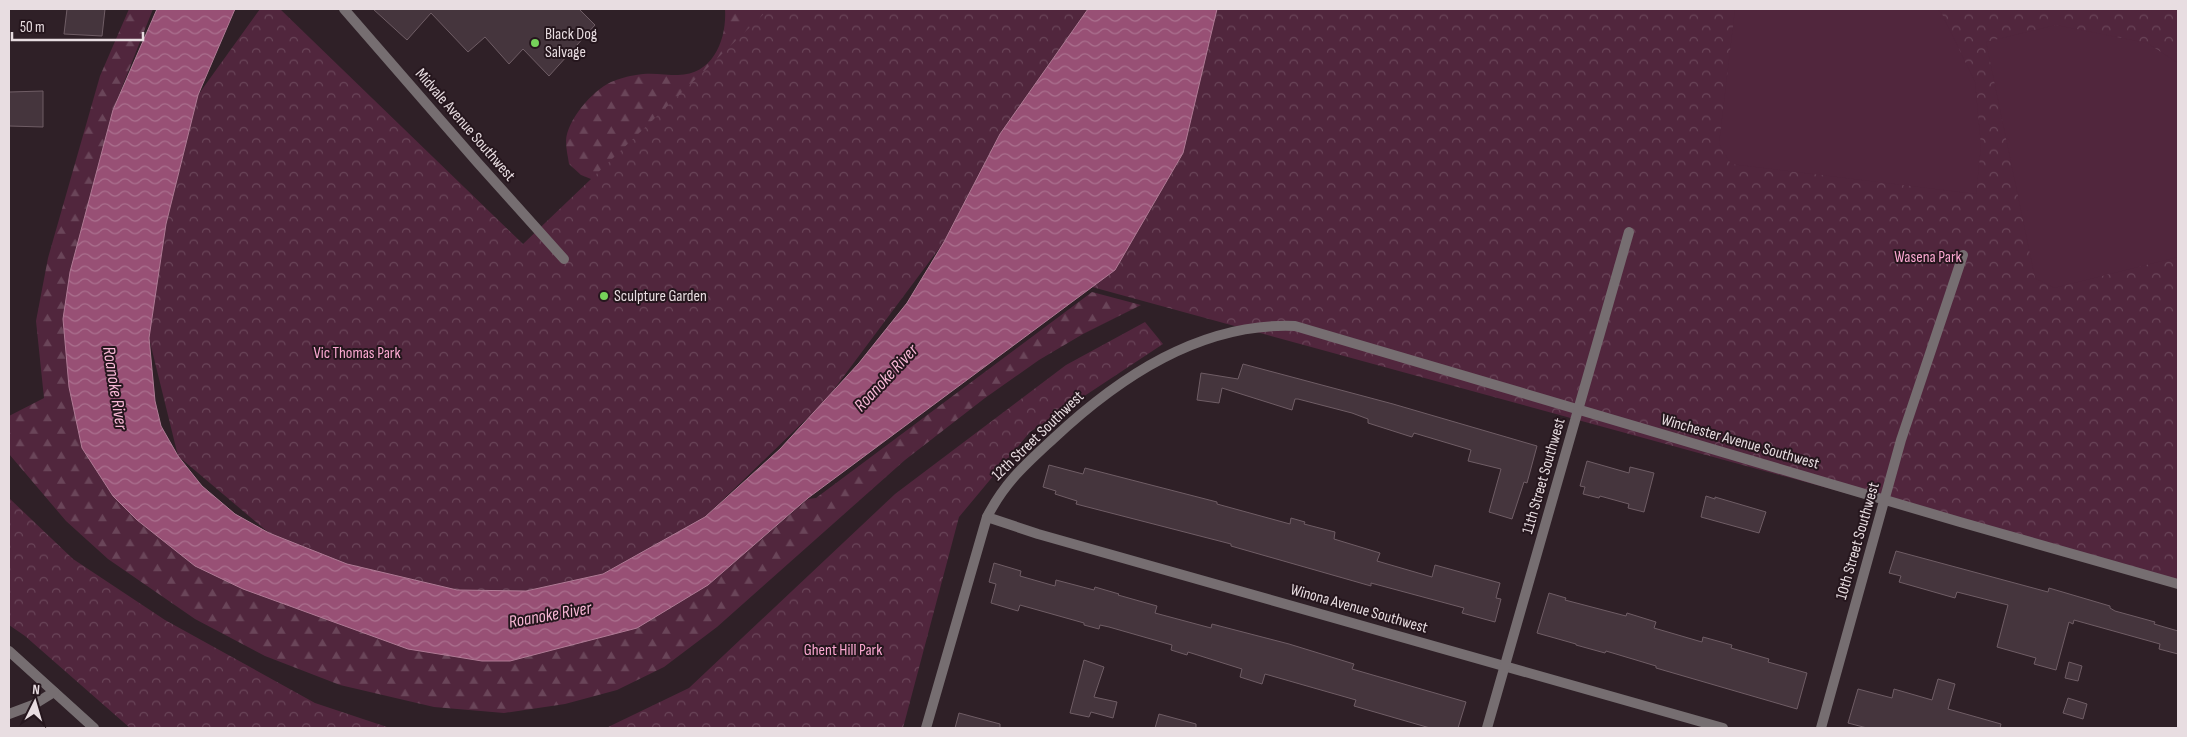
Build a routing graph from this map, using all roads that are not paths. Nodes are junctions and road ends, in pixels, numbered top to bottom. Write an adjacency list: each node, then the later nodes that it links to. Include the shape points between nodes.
1 (344, 9): 4 (street, Midvale Avenue Southwest)
2 (1628, 232): 6 (street, 11th Street Southwest)
3 (1963, 255): 7 (street, 10th Street Southwest, via 1901,440)
4 (564, 259)
5 (1295, 326): 6 (street, Winchester Avenue Southwest); 8 (street, 12th Street Southwest, via 1250,327 1224,333 1137,371 1082,412 1033,458 999,494)
6 (1578, 410): 7 (street, Winchester Avenue Southwest); 11 (street, 11th Street Southwest)
7 (1885, 499): 9 (street, Winchester Avenue Southwest); 18 (street, 10th Street Southwest)
8 (987, 516): 11 (street, Winona Avenue Southwest, via 1038,534); 15 (street, 12th Street Southwest)
9 (2178, 584)
10 (9, 651): 12 (street)
11 (1506, 666): 16 (street, 11th Street Southwest); 17 (street, Winona Avenue Southwest)
12 (54, 692): 13 (street); 14 (street)
13 (9, 714)
14 (94, 728)
15 (926, 728)
16 (1487, 728)
17 (1723, 728)
18 (1821, 728)

